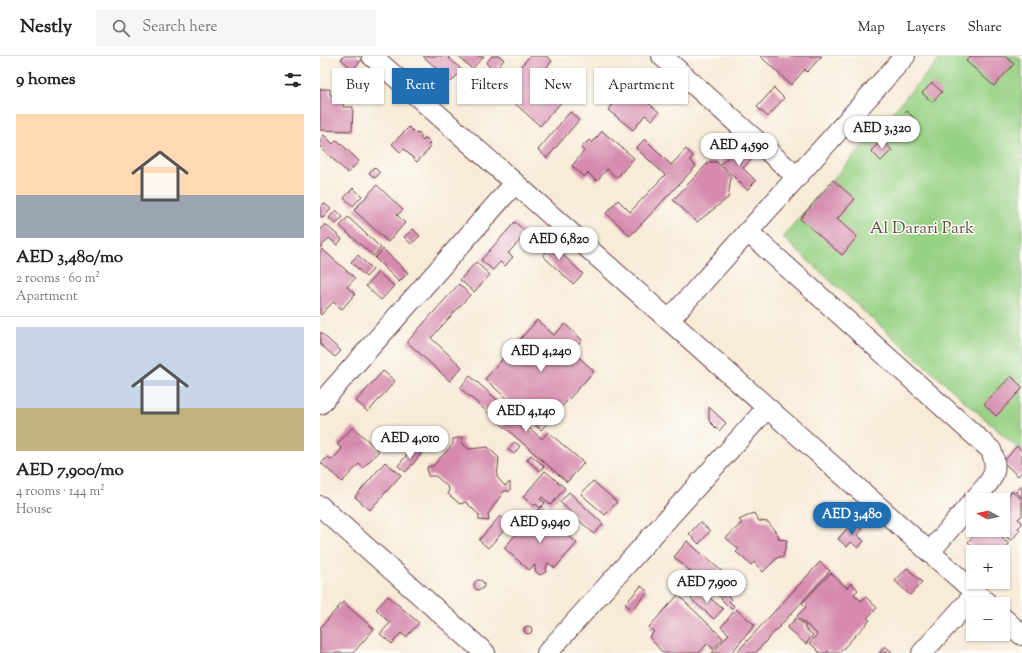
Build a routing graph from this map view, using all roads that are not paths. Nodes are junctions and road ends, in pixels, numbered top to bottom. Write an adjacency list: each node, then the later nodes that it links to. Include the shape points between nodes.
1 (372, 56): 5 (street)
2 (662, 56): 4 (street)
3 (905, 56): 4 (street)
4 (797, 177): 6 (street)
5 (516, 184): 7 (street); 8 (street)
6 (748, 232): 7 (street); 10 (street, via 991,450 995,472)
7 (669, 320): 9 (street)
8 (320, 404)
9 (767, 408): 13 (street); 19 (street)
10 (979, 493)
11 (320, 506): 18 (street)
12 (966, 508): 13 (street)
13 (930, 552): 14 (street)
14 (980, 597)
15 (966, 613): 20 (street)
16 (1010, 624): 17 (street)
17 (1022, 635)
18 (485, 653)
19 (547, 653)
20 (922, 653)

